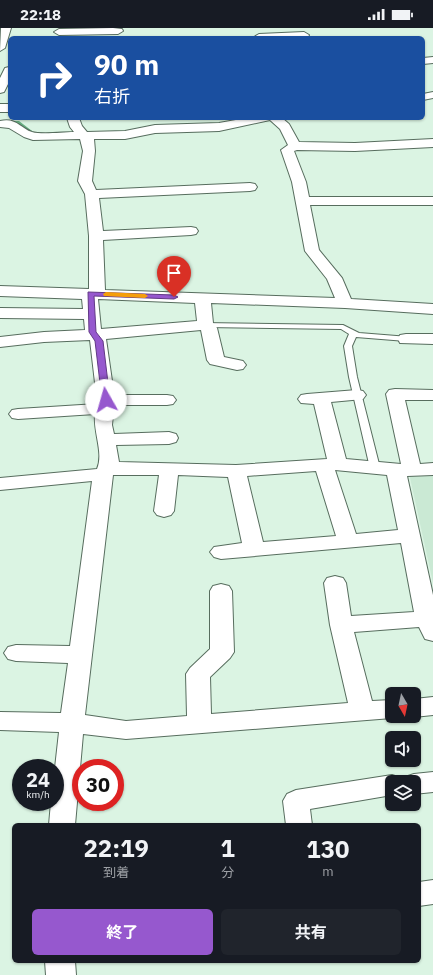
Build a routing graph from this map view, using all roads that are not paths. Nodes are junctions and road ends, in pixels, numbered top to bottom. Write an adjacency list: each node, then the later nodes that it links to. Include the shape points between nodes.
1 (6, 28): 7 (street)
2 (286, 28): 5 (street)
3 (118, 29): 4 (street)
4 (59, 32)
5 (257, 33): 6 (street)
6 (304, 35)
7 (1, 49)
8 (6, 70): 9 (street)
9 (0, 90)
10 (74, 120): 15 (street)
11 (256, 120): 15 (street, via 219,127 155,130 125,135)
12 (278, 120): 18 (street, via 285,126)
13 (3, 124): 14 (street, via 16,126)
14 (26, 134): 15 (street, via 40,137); 16 (street)
15 (83, 135): 20 (street, via 88,140 89,151 85,181)
16 (6, 136)
17 (433, 144): 18 (street)
18 (295, 146): 21 (street, via 288,150 299,182)
19 (250, 187): 20 (street)
20 (92, 194): 24 (street)
21 (302, 201): 22 (street); 27 (street, via 312,251 334,278)
22 (433, 201)
23 (191, 231): 24 (street)
24 (96, 236): 28 (street)
25 (0, 291): 28 (street)
26 (203, 298): 27 (street); 28 (street); 31 (street)
27 (345, 303): 29 (street)
28 (93, 309): 30 (street); 31 (street); 35 (street, via 44,337); 40 (street)
29 (433, 309)
30 (0, 313)
31 (205, 325): 32 (lane, via 343,327); 36 (street, via 209,328 216,360)
32 (353, 333): 33 (lane); 37 (lane, via 348,346)
33 (406, 339): 34 (street)
34 (433, 339)
35 (0, 342)
36 (237, 365)
37 (357, 395): 44 (street, via 314,398 330,430); 45 (lane)
38 (433, 395): 45 (street, via 395,394)
39 (167, 400): 40 (street)
40 (106, 404): 41 (street); 43 (street, via 103,425)
41 (18, 414)
42 (169, 438): 43 (street)
43 (106, 440): 48 (street, via 110,461)
44 (331, 464): 45 (street); 49 (street); 53 (street)
45 (394, 469): 46 (street); 52 (street)
46 (433, 469)
47 (169, 470): 48 (street); 49 (street); 51 (street)
48 (105, 471): 50 (street); 61 (street, via 102,478)
49 (236, 471): 54 (street)
50 (0, 484)
51 (164, 511)
52 (410, 536): 53 (street); 59 (street)
53 (348, 541): 54 (street)
54 (254, 549): 55 (street)
55 (221, 552)
56 (335, 584): 58 (street)
57 (222, 591): 68 (street, via 222,652 198,674)
58 (341, 625): 59 (street); 65 (street)
59 (430, 626)
60 (16, 653): 61 (street)
61 (80, 655): 67 (street)
62 (433, 706): 63 (street)
63 (421, 707)
64 (385, 709): 65 (street)
65 (362, 711): 68 (street)
66 (0, 721): 67 (street)
67 (72, 723): 68 (street, via 126,730); 72 (street)
68 (199, 724)
69 (433, 782): 70 (street)
70 (421, 783)
71 (385, 786): 73 (street, via 296,801)
72 (62, 823)
73 (299, 823)
74 (433, 892): 75 (street)
75 (421, 894)
76 (60, 963): 77 (street)
77 (60, 975)

